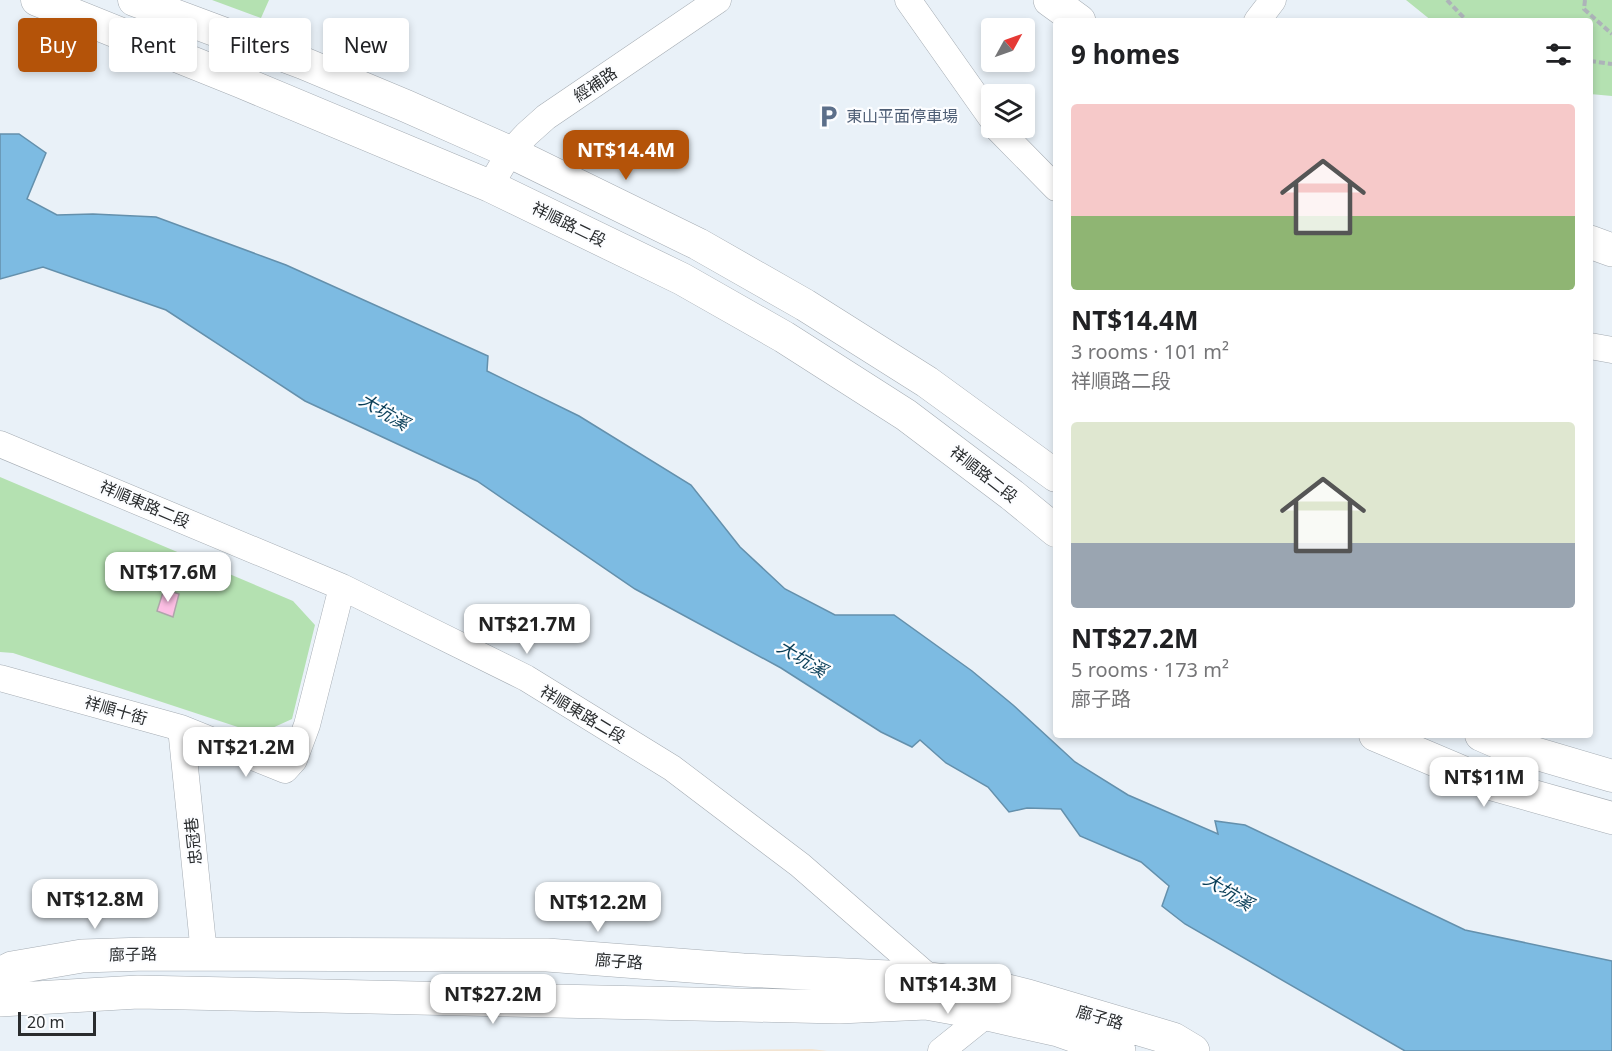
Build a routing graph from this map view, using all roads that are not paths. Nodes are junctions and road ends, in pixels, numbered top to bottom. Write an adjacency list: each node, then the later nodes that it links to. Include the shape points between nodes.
1 (37, 0): 13 (street, 祥順路二段)
2 (134, 0): 11 (street, via 303,63)
3 (718, 0): 11 (street, 經補路, via 546,117)
4 (908, 0): 9 (street)
5 (1050, 0): 7 (main road)
6 (1273, 0): 8 (street)
7 (1075, 18)
8 (1259, 18)
9 (981, 103)
10 (1007, 138): 12 (street)
11 (510, 152): 13 (street, 經補路); 19 (street, via 698,244 805,305 927,382)
12 (1053, 185)
13 (490, 186): 20 (street, 祥順路二段, via 682,279 784,338 906,415)
14 (1593, 243): 15 (main road)
15 (1612, 250)
16 (1593, 347): 17 (street)
17 (1612, 350)
18 (0, 444): 21 (street, 祥順東路二段)
19 (1053, 474)
20 (1053, 529)
21 (342, 587): 23 (street, 祥順十街, via 307,725 294,760 285,770); 30 (street, 祥順東路二段, via 526,678 672,768 800,865)
22 (0, 678): 23 (street, 祥順十街)
23 (181, 728): 28 (street, 忠冠巷)
24 (1382, 738): 27 (street, via 1491,784)
25 (1488, 738): 26 (street)
26 (1612, 776)
27 (1612, 818)
28 (204, 954): 29 (main road, 廍子路, via 82,956 12,968); 30 (main road, 廍子路, via 547,955 743,970)
29 (0, 974)
30 (929, 991): 31 (main road, 廍子路, via 839,1007 138,992); 32 (main road, 廍子路)
31 (0, 1000)
32 (987, 1000): 33 (street); 34 (main road, 廍子路); 35 (main road, 廍子路, via 1028,996 1173,1039)
33 (941, 1051)
34 (1119, 1051)
35 (1193, 1051)

